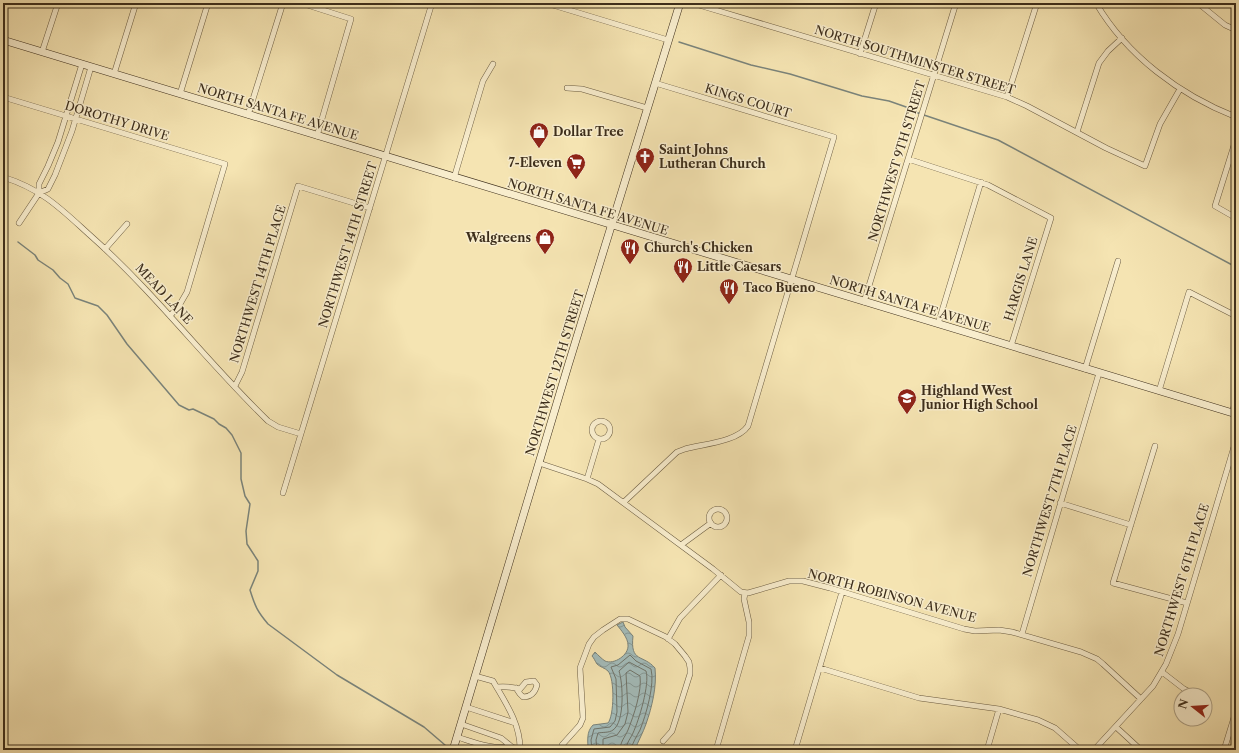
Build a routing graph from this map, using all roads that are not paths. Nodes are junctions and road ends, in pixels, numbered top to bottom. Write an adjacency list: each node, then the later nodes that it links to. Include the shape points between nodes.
1 (58, 3): 19 (street)
2 (136, 3): 24 (street)
3 (208, 3): 29 (street)
4 (283, 3): 33 (street)
5 (301, 3): 38 (street, via 351,19)
6 (432, 3): 40 (street, NORTHWEST 14TH STREET)
7 (546, 3): 18 (street)
8 (680, 3): 18 (main road, NORTHWEST 12TH STREET)
9 (692, 3): 20 (street, NORTH SOUTHMINSTER STREET)
10 (876, 3): 20 (street)
11 (956, 3): 25 (street, NORTHWEST 9TH STREET)
12 (1037, 3): 31 (street)
13 (1096, 3): 16 (street)
14 (1198, 3): 15 (street)
15 (1236, 30)
16 (1122, 38): 28 (street, via 1150,67); 37 (street, via 1099,63)
17 (3, 40): 19 (main road, NORTH SANTA FE AVENUE)
18 (668, 40): 26 (main road, NORTHWEST 12TH STREET)
19 (42, 52): 21 (main road, NORTH SANTA FE AVENUE)
20 (860, 54): 25 (street, NORTH SOUTHMINSTER STREET)
21 (82, 64): 23 (main road, NORTH SANTA FE AVENUE); 34 (street)
22 (493, 64): 43 (street, via 484,80)
23 (91, 67): 24 (main road, NORTH SANTA FE AVENUE); 36 (street)
24 (114, 74): 29 (main road, NORTH SANTA FE AVENUE)
25 (934, 76): 31 (street, NORTH SOUTHMINSTER STREET); 41 (street, NORTHWEST 9TH STREET)
26 (655, 83): 32 (main road, NORTHWEST 12TH STREET); 53 (street, KINGS COURT, via 834,137)
27 (567, 88): 32 (street, via 582,89)
28 (1180, 89): 35 (street); 37 (street, NORTH SOUTHMINSTER STREET, via 1160,124 1145,166)
29 (180, 94): 33 (main road, NORTH SANTA FE AVENUE)
30 (3, 97): 34 (street, DOROTHY DRIVE)
31 (1007, 97): 37 (street, NORTH SOUTHMINSTER STREET)
32 (647, 108): 50 (main road, NORTHWEST 12TH STREET)
33 (248, 115): 38 (main road, NORTH SANTA FE AVENUE)
34 (66, 116): 36 (street, DOROTHY DRIVE); 45 (street, via 53,156 39,184)
35 (1236, 117)
36 (75, 119): 45 (street, via 55,175 48,188); 55 (street, DOROTHY DRIVE, via 226,164 187,292)
37 (1077, 132)
38 (317, 136): 40 (main road, NORTH SANTA FE AVENUE)
39 (1236, 139): 47 (street, via 1215,206)
40 (385, 157): 43 (main road, NORTH SANTA FE AVENUE); 46 (street, NORTHWEST 14TH STREET)
41 (908, 159): 44 (street); 54 (street, NORTHWEST 9TH STREET)
42 (3, 177): 45 (street, MEAD LANE)
43 (454, 178): 50 (main road, NORTH SANTA FE AVENUE)
44 (981, 182): 57 (street); 58 (street, HARGIS LANE, via 1051,218)
45 (39, 193): 48 (street); 51 (street, MEAD LANE, via 52,201)
46 (370, 208): 61 (street, NORTHWEST 14TH PLACE, via 298,186 242,372); 65 (street, NORTHWEST 14TH STREET)
47 (1236, 218)
48 (19, 223)
49 (127, 224): 51 (street)
50 (610, 226): 53 (main road, NORTH SANTA FE AVENUE); 69 (main road, NORTHWEST 12TH STREET)
51 (105, 248): 55 (street, MEAD LANE)
52 (1118, 261): 59 (street)
53 (792, 280): 54 (main road, NORTH SANTA FE AVENUE); 72 (street, via 746,429 734,438 677,452)
54 (864, 302): 57 (main road, NORTH SANTA FE AVENUE)
55 (170, 316): 61 (street, MEAD LANE)
56 (1236, 316): 62 (street, via 1189,292)
57 (938, 324): 58 (main road, NORTH SANTA FE AVENUE)
58 (1011, 346): 59 (main road, NORTH SANTA FE AVENUE)
59 (1085, 369): 60 (main road, NORTH SANTA FE AVENUE)
60 (1100, 373): 62 (main road, NORTH SANTA FE AVENUE); 73 (street, NORTHWEST 7TH PLACE)
61 (235, 386): 65 (street, MEAD LANE, via 272,424)
62 (1158, 391): 64 (main road, NORTH SANTA FE AVENUE)
63 (1236, 400): 64 (street)
64 (1234, 414)
65 (301, 434): 71 (street, NORTHWEST 14TH STREET)
66 (599, 439): 70 (street)
67 (1236, 440): 80 (street, NORTHWEST 6TH PLACE)
68 (1155, 446): 75 (street)
69 (539, 464): 70 (street); 85 (main road, NORTHWEST 12TH STREET)
70 (587, 478): 72 (street)
71 (283, 493)
72 (624, 502): 76 (street)
73 (1060, 503): 75 (street); 81 (street, NORTHWEST 7TH PLACE)
74 (711, 523): 76 (street)
75 (1131, 525): 80 (street, via 1113,583)
76 (681, 545): 77 (street)
77 (721, 575): 79 (street); 82 (street, via 680,618)
78 (842, 592): 79 (street, NORTH ROBINSON AVENUE, via 798,581); 81 (street, NORTH ROBINSON AVENUE, via 964,629 999,630); 83 (street)
79 (745, 593): 102 (street, via 749,636)
80 (1187, 603): 84 (street, NORTHWEST 6TH PLACE, via 1173,648)
81 (1022, 634): 89 (street, NORTH ROBINSON AVENUE, via 1091,656)
82 (668, 638): 97 (street, via 686,656 690,668 672,731); 101 (street, via 628,619 620,619 594,638 580,668 583,718)
83 (820, 668): 91 (street, via 919,698); 103 (street)
84 (1162, 672): 87 (street); 89 (street, NORTHWEST 6TH PLACE)
85 (475, 676): 86 (street, via 493,681); 90 (main road, NORTHWEST 12TH STREET)
86 (496, 687): 88 (street, via 506,685); 93 (street)
87 (1183, 687)
88 (516, 688)
89 (1141, 699): 95 (street, NORTHWEST 6TH PLACE)
90 (466, 707): 93 (street); 94 (main road, NORTHWEST 12TH STREET)
91 (999, 709): 104 (street); 105 (street, via 1052,726)
92 (1236, 711): 108 (street)
93 (515, 723): 99 (street)
94 (461, 724): 96 (main road, NORTHWEST 12TH STREET); 98 (street, via 501,738)
95 (1116, 727): 106 (street, NORTHWEST 6TH PLACE); 107 (street)
96 (457, 738): 98 (street, via 500,748); 100 (main road, NORTHWEST 12TH STREET)
97 (663, 741)
98 (512, 747): 99 (street)
99 (522, 749)
100 (453, 750)
101 (560, 750)
102 (716, 750)
103 (795, 750)
104 (987, 750)
105 (1080, 750)
106 (1094, 750)
107 (1141, 750)
108 (1224, 750)

